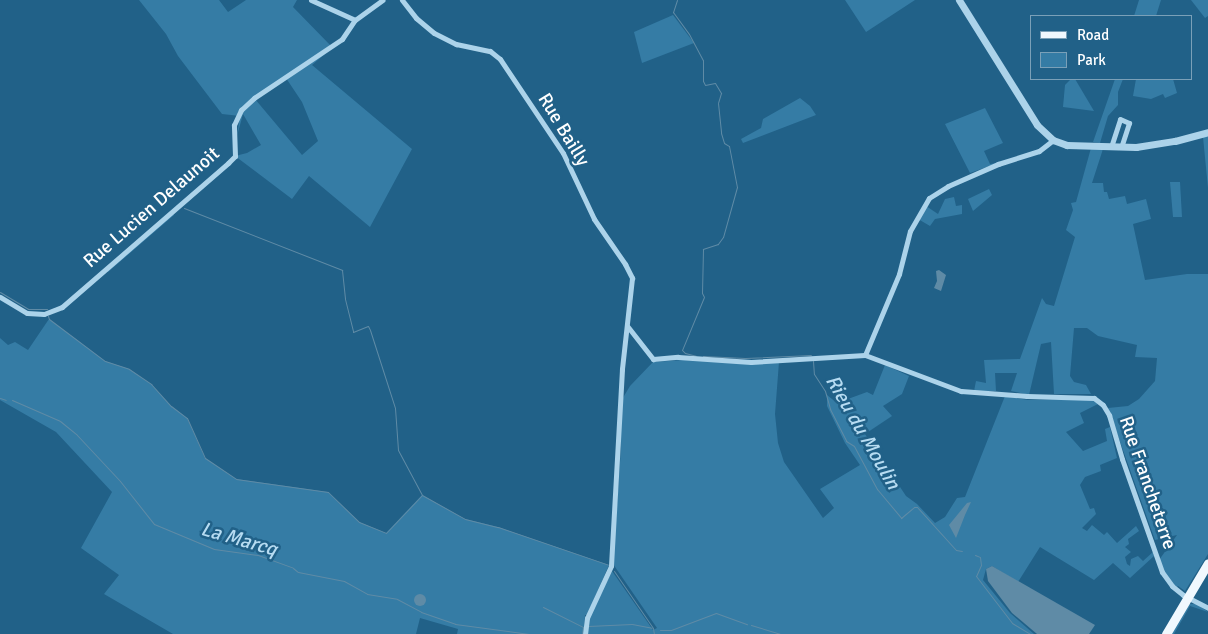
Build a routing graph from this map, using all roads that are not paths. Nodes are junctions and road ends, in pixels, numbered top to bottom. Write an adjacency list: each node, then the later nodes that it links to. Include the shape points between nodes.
1 (311, 0): 5 (street)
2 (383, 0): 5 (street)
3 (402, 0): 11 (street, Rue Bailly, via 416,18 439,36 462,46 492,52 514,80 568,162 594,218 630,273 633,285)
4 (959, 0): 7 (street, via 1037,125)
5 (355, 20): 10 (street, Rue Lucien Delaunoit, via 342,40 241,110 234,125 234,156 228,163 62,307 44,314 27,313)
6 (1208, 132): 9 (street, via 1163,143)
7 (1052, 140): 8 (street); 12 (street, via 1046,148 998,164 929,198 910,231 899,274)
8 (1111, 147): 9 (street); 9 (street, via 1120,119 1129,123)
9 (1121, 147)
10 (0, 297)
11 (628, 327): 12 (street, Rue Francheterre, via 653,359 678,357 751,362); 16 (street, Rue Bailly, via 622,369 611,566 587,618)
12 (865, 355): 14 (street, Rue Francheterre, via 960,391 1086,396 1097,400 1109,415 1162,572)
13 (1208, 563): 14 (main road)
14 (1187, 598): 15 (street, Rue Francheterre); 17 (main road)
15 (1208, 608)
16 (586, 634)
17 (1166, 634)

